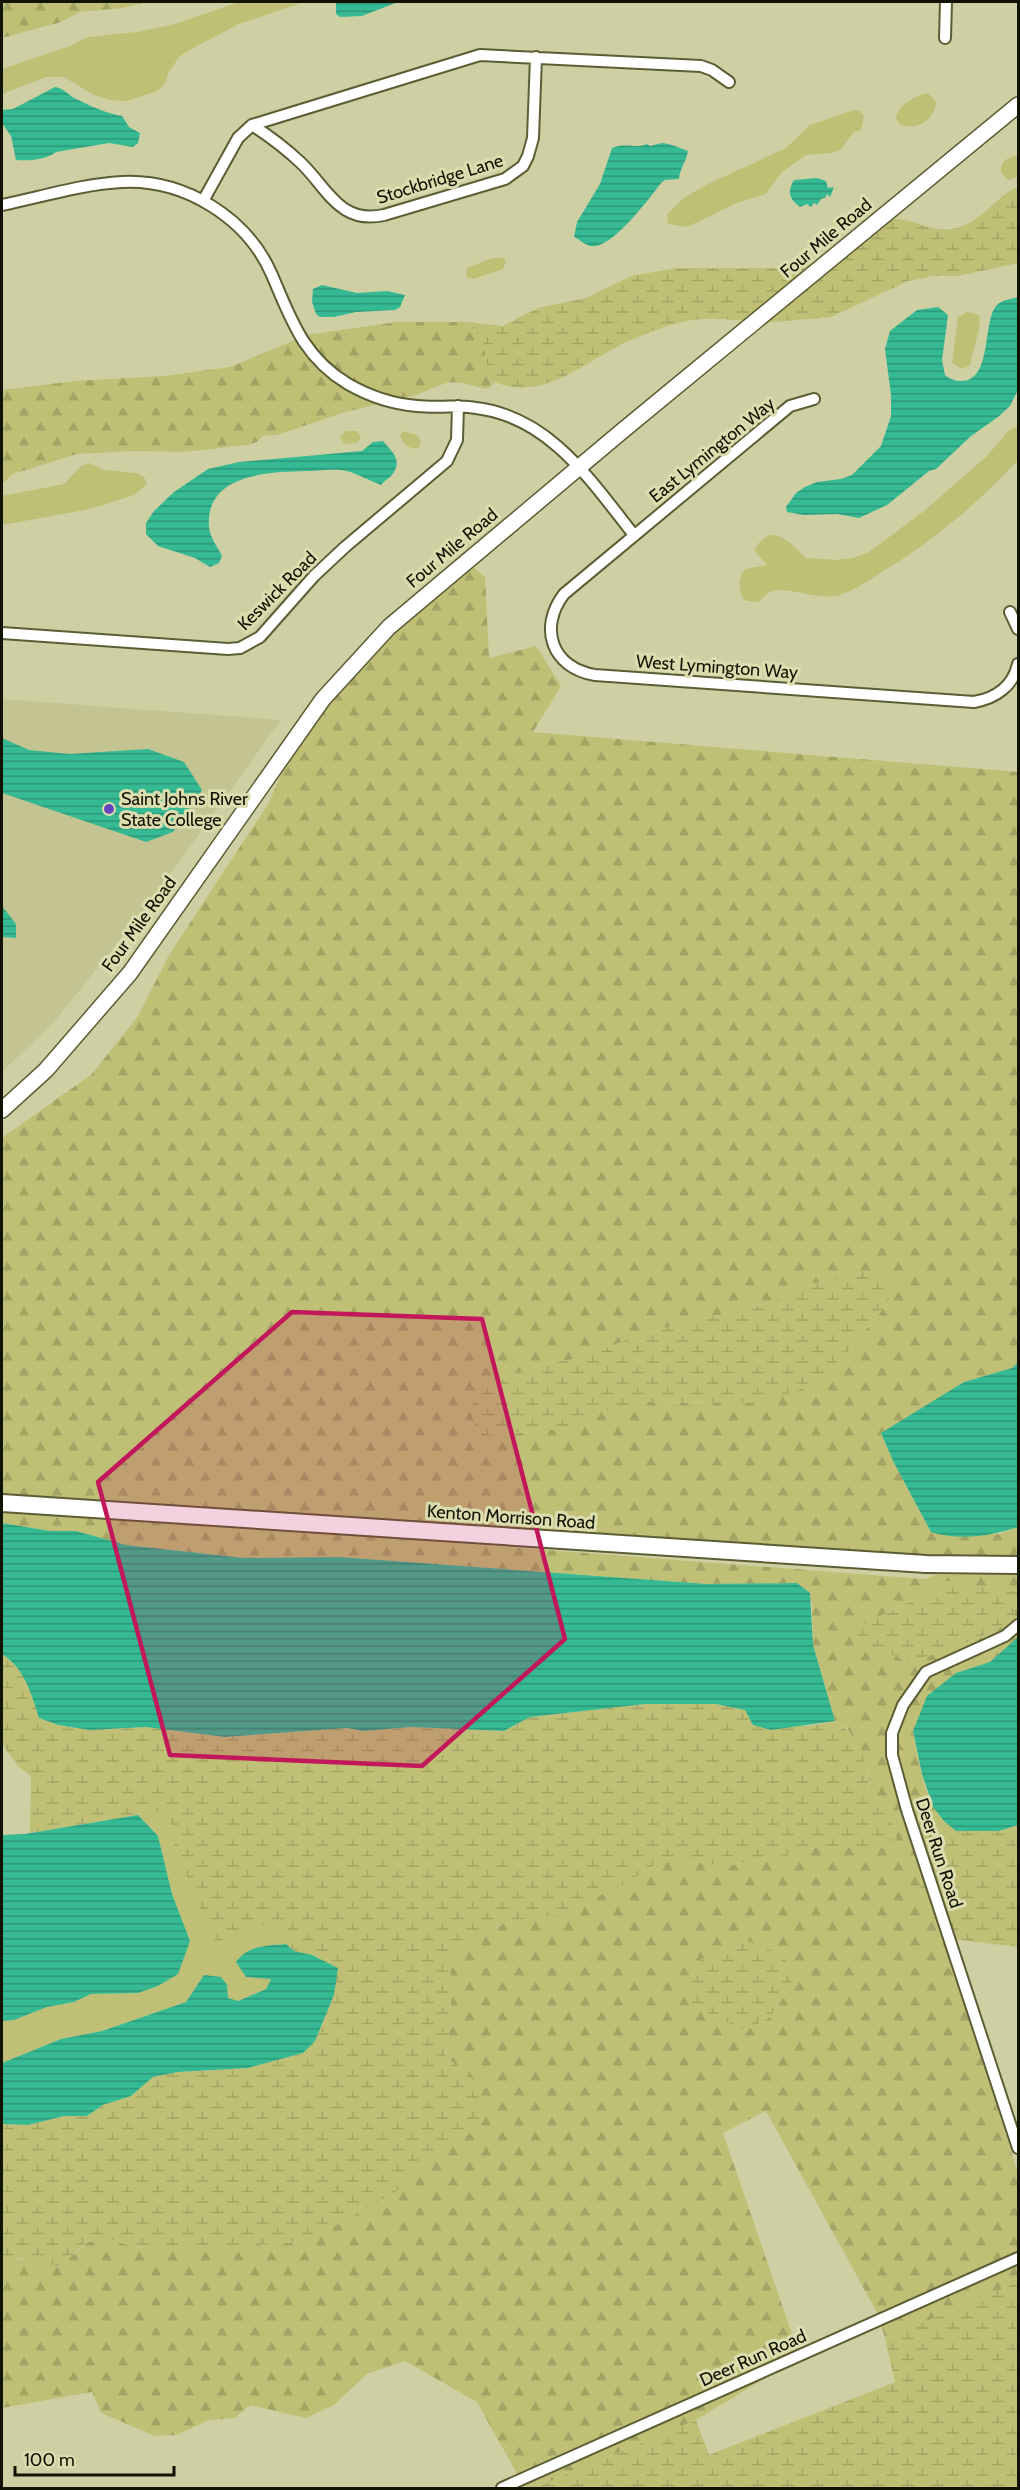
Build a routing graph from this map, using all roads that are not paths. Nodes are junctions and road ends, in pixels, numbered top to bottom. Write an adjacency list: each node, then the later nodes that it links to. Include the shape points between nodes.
1 (946, 2): 2 (street)
2 (945, 38)
3 (536, 57): 4 (street, via 701,66); 6 (street, via 480,55); 6 (street, Stockbridge Lane, via 533,138 523,166 505,179 384,215 365,217 344,210 301,163)
4 (729, 82)
5 (1018, 105): 11 (main road, Four Mile Road)
6 (252, 124): 7 (street, via 238,138)
7 (203, 201): 8 (street, via 162,186 124,182); 10 (street, via 235,224 260,253 293,326 309,350 330,370 381,399 419,406)
8 (2, 205)
9 (814, 399): 12 (street, East Lymington Way, via 790,406)
10 (458, 406): 11 (street, via 519,420 552,441); 15 (street, Keswick Road, via 456,440 447,461 345,547 251,644 228,649)
11 (579, 467): 12 (street); 17 (main road, Four Mile Road, via 461,564 362,655 323,699 130,973 46,1070)
12 (634, 535): 16 (street, West Lymington Way, via 564,594 552,613 551,633 558,653 585,674 974,702 1005,689)
13 (1010, 612): 14 (street)
14 (1018, 629)
15 (2, 633)
16 (1018, 664)
17 (2, 1110)
18 (2, 1503): 19 (main road, Kenton Morrison Road, via 926,1564)
19 (1018, 1565)
20 (1018, 1625): 21 (street, Deer Run Road, via 1005,1636 927,1672 903,1705 892,1733 892,1755 903,1801)
21 (1018, 2148)
22 (1018, 2258): 23 (street, Deer Run Road)
23 (502, 2488)

